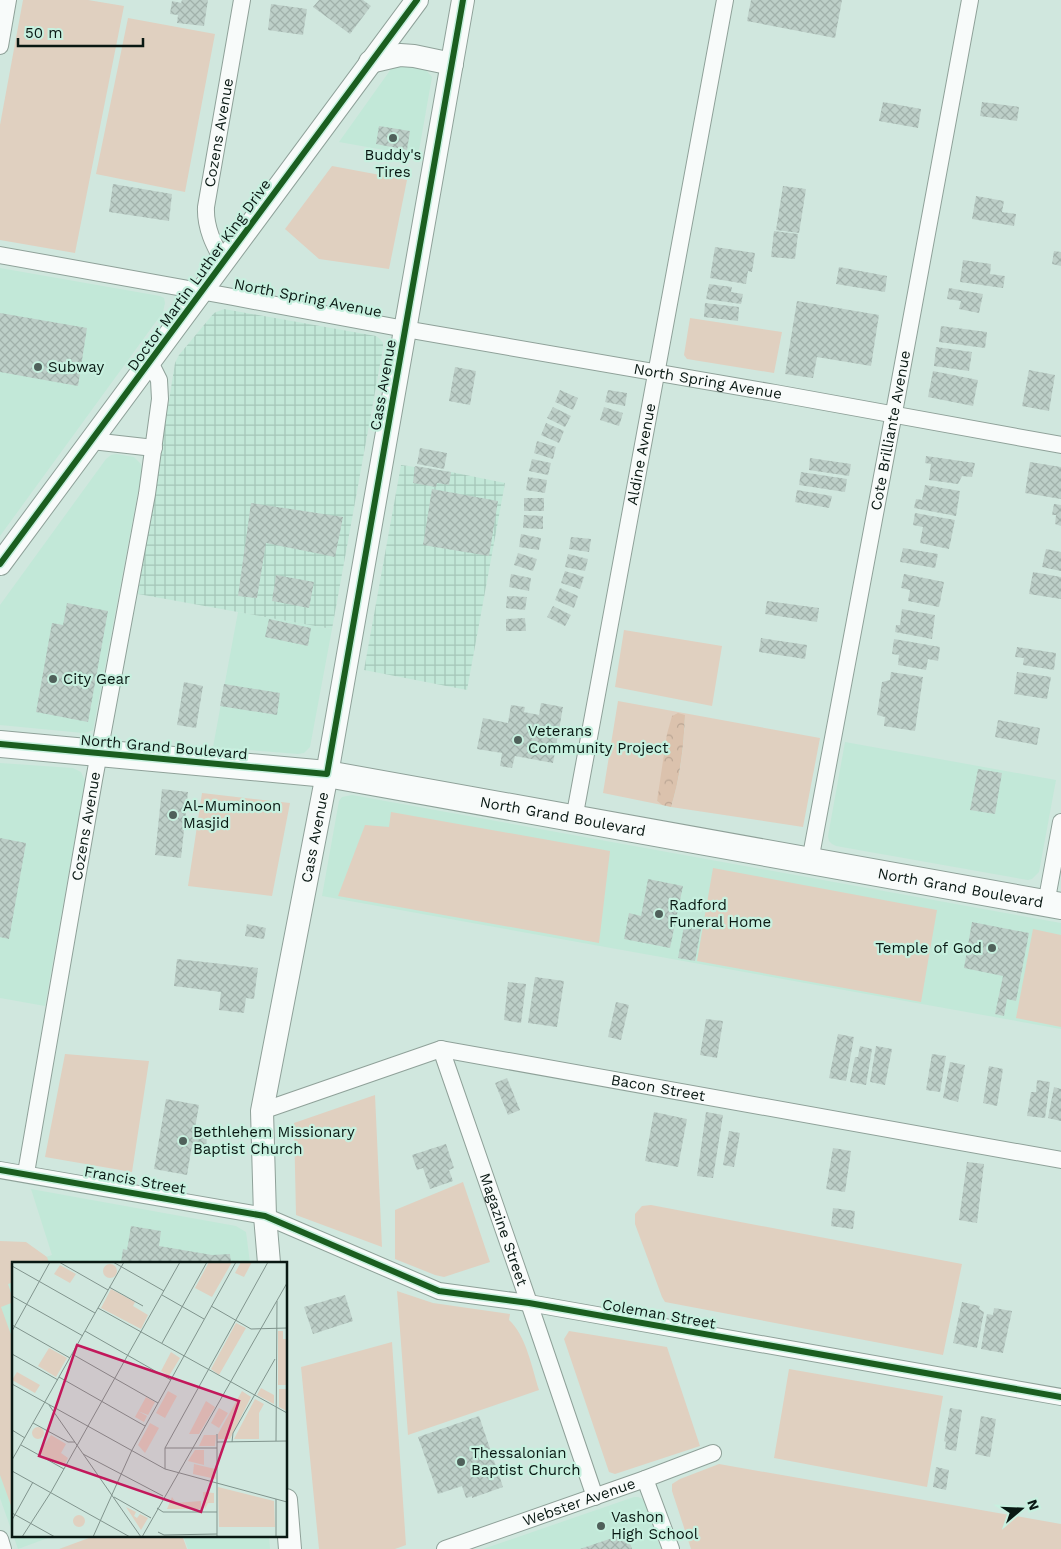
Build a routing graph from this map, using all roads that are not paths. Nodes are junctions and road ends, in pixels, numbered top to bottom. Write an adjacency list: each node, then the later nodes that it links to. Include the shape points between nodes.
1 (8, 0): 7 (street)
2 (242, 0): 11 (street, Cozens Avenue, via 206,207 212,239)
3 (417, 0): 8 (main road, Doctor Martin Luther King Drive)
4 (462, 0): 9 (main road, Cass Avenue)
5 (725, 0): 15 (street, Aldine Avenue)
6 (970, 0): 16 (street, Cote Brilliante Avenue)
7 (0, 46)
8 (370, 62): 9 (main road, via 407,56); 11 (main road, Doctor Martin Luther King Drive)
9 (452, 64): 13 (main road, Cass Avenue)
10 (0, 255): 12 (street, North Spring Avenue)
11 (224, 262): 12 (main road, Doctor Martin Luther King Drive)
12 (203, 291): 13 (street, North Spring Avenue); 14 (main road, Doctor Martin Luther King Drive)
13 (406, 329): 15 (street, North Spring Avenue); 23 (main road, Cass Avenue)
14 (150, 362): 17 (main road, Doctor Martin Luther King Drive); 19 (street, Cozens Avenue, via 159,380 160,399)
15 (656, 373): 16 (street, North Spring Avenue); 24 (street, Aldine Avenue)
16 (894, 415): 18 (street, North Spring Avenue); 26 (street, Cote Brilliante Avenue)
17 (92, 441): 19 (street); 20 (main road, Doctor Martin Luther King Drive)
18 (1061, 445)
19 (154, 448): 22 (street, Cozens Avenue)
20 (0, 564)
21 (0, 744): 22 (main road, North Grand Boulevard)
22 (99, 753): 23 (main road, North Grand Boulevard); 32 (street, Cozens Avenue)
23 (326, 774): 24 (main road, North Grand Boulevard); 29 (main road, Cass Avenue)
24 (574, 818): 26 (main road, North Grand Boulevard)
25 (1061, 822): 27 (street)
26 (810, 861): 27 (main road, North Grand Boulevard)
27 (1053, 905)
28 (441, 1050): 29 (street, Bacon Street); 30 (street, Bacon Street); 35 (street, Magazine Street)
29 (262, 1111): 33 (main road, Cass Avenue)
30 (1061, 1160)
31 (0, 1170): 32 (street, Francis Street)
32 (26, 1173): 33 (street, Francis Street)
33 (265, 1216): 34 (main road, Cass Avenue); 35 (street, Coleman Street, via 439,1291)
34 (269, 1262)
35 (530, 1303): 36 (street, Coleman Street); 39 (street, Magazine Street)
36 (1061, 1398)
37 (713, 1453): 38 (street, Webster Avenue)
38 (645, 1479): 39 (street, Webster Avenue); 45 (street)
39 (595, 1496): 44 (street, Webster Avenue)
40 (288, 1524): 43 (main road)
41 (0, 1539): 42 (street)
42 (3, 1549)
43 (290, 1549)
44 (444, 1549)
45 (671, 1549)

